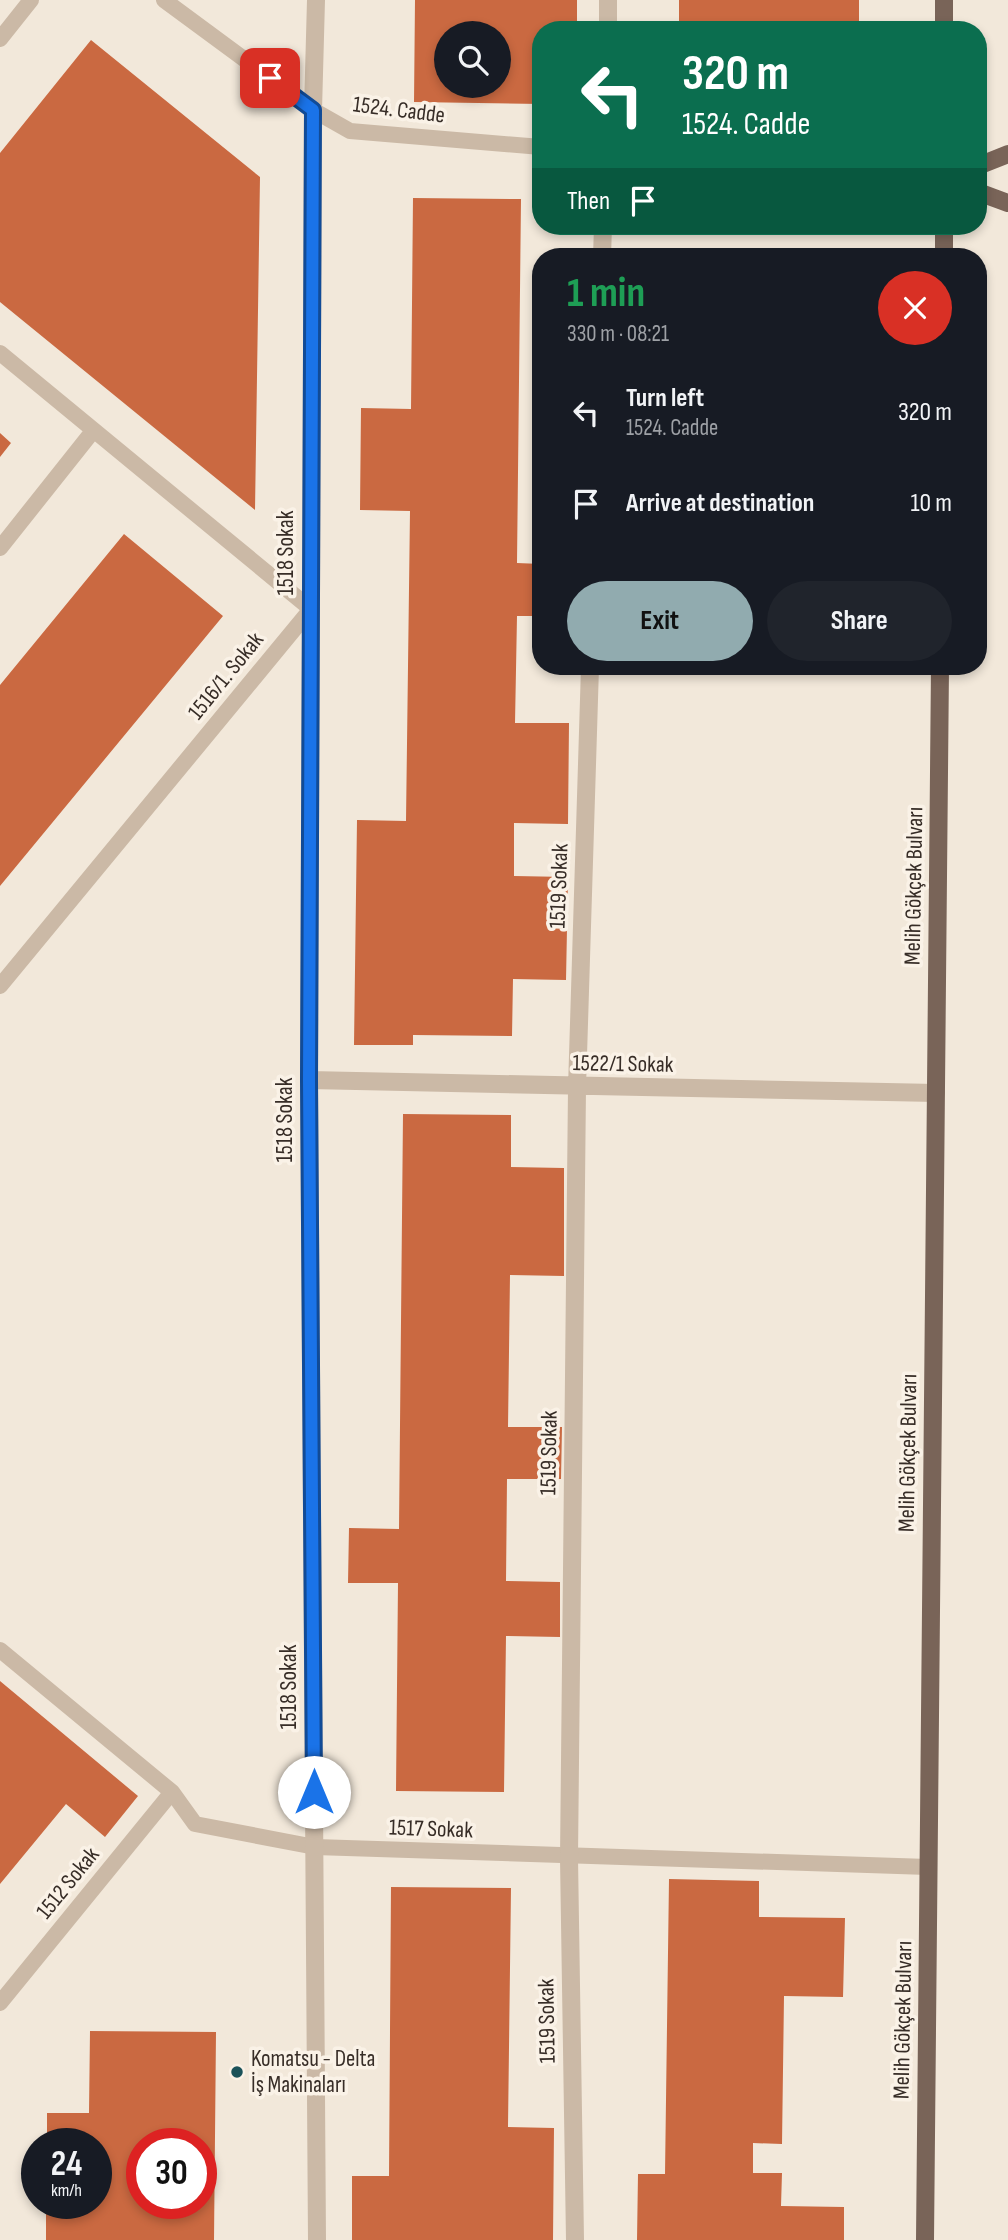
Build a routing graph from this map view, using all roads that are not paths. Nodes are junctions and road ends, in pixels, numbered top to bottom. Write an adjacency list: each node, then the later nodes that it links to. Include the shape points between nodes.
1 (31, 0): 8 (lane)
2 (164, 0): 9 (lane, 1524. Cadde)
3 (316, 0): 9 (street, 1518 Sokak)
4 (608, 0): 6 (street)
5 (944, 0): 7 (main road)
6 (608, 21)
7 (944, 21)
8 (0, 39)
9 (313, 110): 10 (lane, 1524. Cadde, via 350,131); 18 (street, 1518 Sokak)
10 (532, 146)
11 (1008, 154): 12 (main road)
12 (987, 162)
13 (987, 195): 14 (main road)
14 (1008, 203)
15 (0, 353): 16 (lane)
16 (93, 431): 17 (lane); 18 (lane)
17 (0, 548)
18 (311, 609): 21 (lane, 1516/1. Sokak); 22 (street, 1518 Sokak)
19 (590, 675): 23 (street, 1519 Sokak)
20 (940, 675): 24 (main road, Melih Gökçek Bulvarı)
21 (0, 986)
22 (309, 1080): 23 (street, 1522/1 Sokak); 27 (street, 1518 Sokak)
23 (577, 1088): 24 (street, 1522/1 Sokak); 28 (street, 1519 Sokak)
24 (936, 1093): 29 (main road, Melih Gökçek Bulvarı)
25 (0, 1650): 26 (lane, 1517 Sokak)
26 (172, 1792): 27 (lane, 1517 Sokak, via 195,1824); 30 (lane, 1512 Sokak)
27 (315, 1847): 28 (lane, 1517 Sokak); 31 (street, 1518 Sokak)
28 (569, 1858): 29 (lane, 1517 Sokak); 32 (street, 1519 Sokak)
29 (928, 1867): 33 (main road, Melih Gökçek Bulvarı)
30 (0, 2003)
31 (317, 2240)
32 (575, 2240)
33 (925, 2240)

